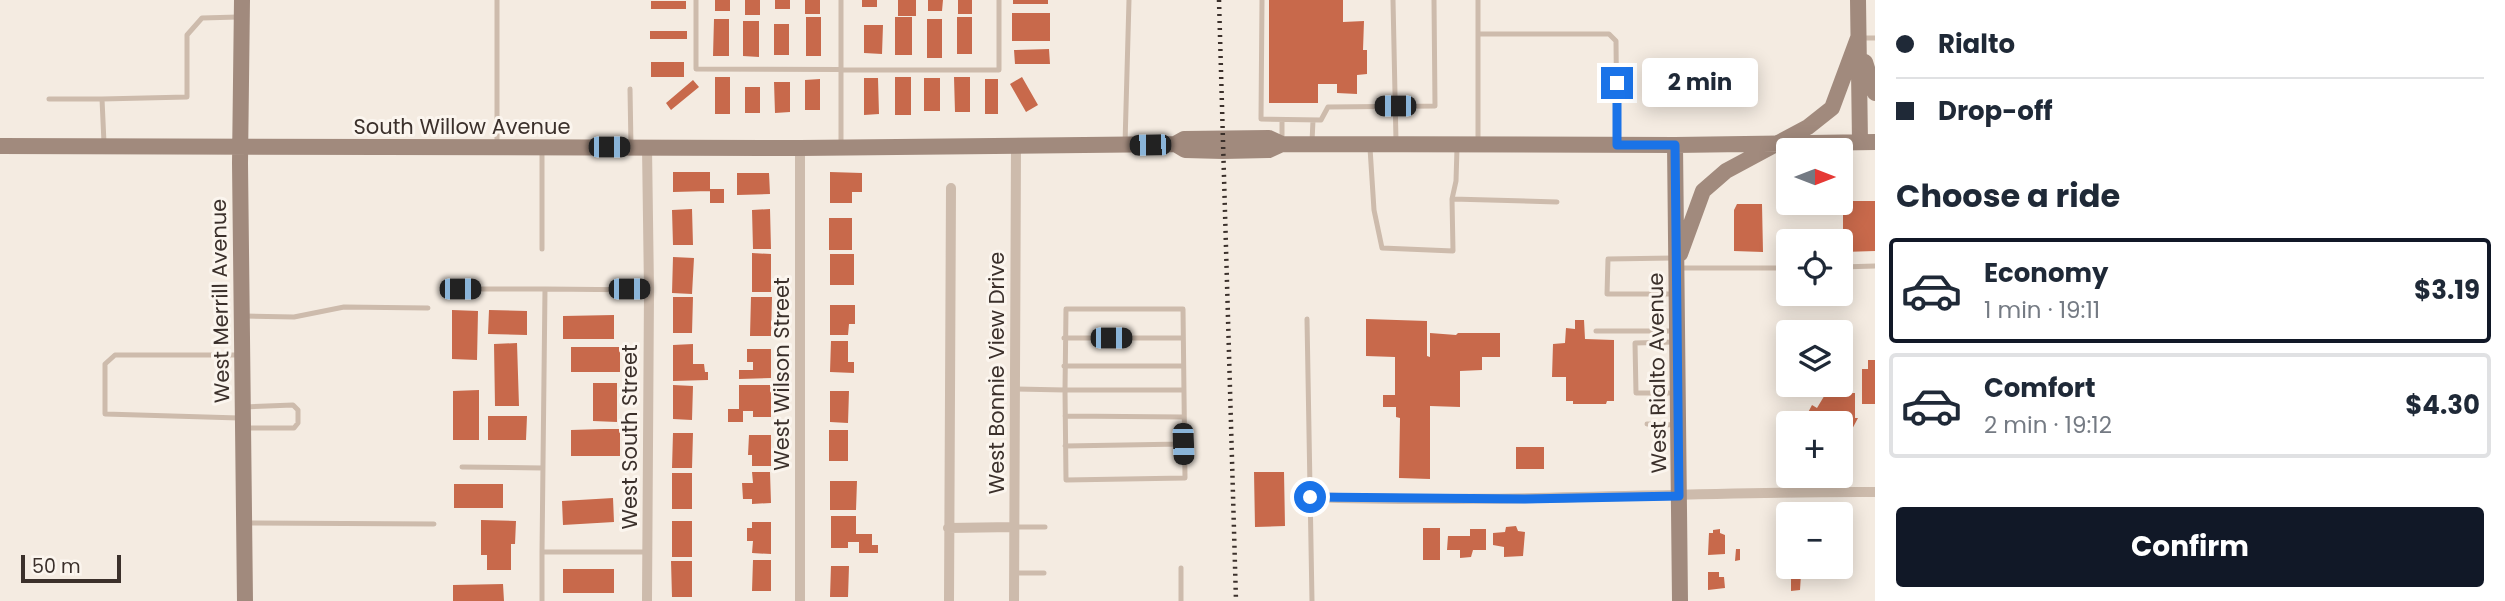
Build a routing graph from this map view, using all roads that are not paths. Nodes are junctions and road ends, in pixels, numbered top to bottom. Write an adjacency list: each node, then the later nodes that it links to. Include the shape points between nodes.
1 (242, 0): 12 (street, West Merrill Avenue)
2 (496, 0): 39 (lane)
3 (696, 0): 16 (lane, via 696,69)
4 (841, 0): 16 (lane)
5 (999, 0): 16 (lane, via 999,70)
6 (1129, 0): 29 (lane)
7 (1262, 0): 22 (lane, via 1261,119)
8 (1393, 0): 21 (lane)
9 (1434, 0): 21 (lane, via 1435,106)
10 (1478, 0): 13 (lane)
11 (1858, 0): 14 (street)
12 (242, 17): 20 (lane, via 202,18 187,35 187,97); 38 (street, West Merrill Avenue)
13 (1478, 34): 33 (lane); 34 (lane, via 1613,36)
14 (1858, 38): 15 (lane); 18 (street); 24 (street, via 1832,108); 25 (street)
15 (1875, 38)
16 (842, 70): 43 (lane)
17 (630, 89): 42 (lane)
18 (1875, 93)
19 (49, 99): 20 (lane)
20 (102, 99): 37 (lane)
21 (1395, 106): 23 (lane, via 1328,107 1321,120); 31 (lane)
22 (1282, 120): 23 (lane); 26 (lane)
23 (1313, 120): 27 (lane)
24 (1787, 138)
25 (1868, 142)
26 (1282, 144): 27 (street, South Willow Avenue); 29 (street, South Willow Avenue, via 1269,150)
27 (1312, 144): 30 (street, South Willow Avenue)
28 (1776, 144): 35 (street, South Willow Avenue); 49 (street, via 1726,171 1703,191)
29 (1125, 145): 40 (street, South Willow Avenue)
30 (1370, 145): 31 (street, South Willow Avenue); 46 (lane, via 1382,248 1453,251)
31 (1396, 145): 32 (street, South Willow Avenue)
32 (1457, 145): 33 (street, South Willow Avenue); 46 (lane)
33 (1478, 145): 34 (street, South Willow Avenue)
34 (1617, 145): 35 (street, South Willow Avenue)
35 (1675, 145): 49 (street, West Rialto Avenue)
36 (0, 146): 37 (street, South Willow Avenue)
37 (104, 146): 38 (street, South Willow Avenue)
38 (240, 146): 39 (street, South Willow Avenue); 58 (street, West Merrill Avenue)
39 (497, 146): 41 (street, South Willow Avenue)
40 (1016, 146): 43 (street, South Willow Avenue); 67 (street, West Bonnie View Drive)
41 (542, 147): 42 (street, South Willow Avenue); 48 (lane)
42 (639, 147): 44 (street, South Willow Avenue); 55 (street, West South Street)
43 (841, 147): 44 (street, South Willow Avenue)
44 (800, 148): 96 (street, West Wilson Street)
45 (951, 188): 87 (street)
46 (1452, 199): 47 (lane)
47 (1557, 202)
48 (542, 249)
49 (1677, 263): 51 (lane); 56 (street, West Rialto Avenue); 56 (lane, via 1608,259 1607,294)
50 (1875, 266): 52 (lane)
51 (1776, 267)
52 (1853, 267)
53 (460, 289): 54 (lane)
54 (545, 289): 55 (lane); 79 (lane)
55 (649, 290): 89 (street, West South Street)
56 (1677, 294): 61 (street, West Rialto Avenue)
57 (428, 308): 58 (lane, via 344,307 294,317)
58 (241, 316): 64 (street, West Merrill Avenue)
59 (1307, 319): 82 (lane)
60 (1596, 331): 61 (lane)
61 (1677, 336): 70 (street, West Rialto Avenue); 70 (lane, via 1635,343 1636,393)
62 (1064, 338): 63 (lane); 63 (lane, via 1066,309 1182,309); 65 (lane)
63 (1182, 338): 66 (lane)
64 (242, 355): 73 (street, West Merrill Avenue); 73 (lane, via 116,355 105,364 105,414)
65 (1064, 366): 66 (lane); 68 (lane)
66 (1182, 366): 69 (lane)
67 (1015, 389): 68 (lane); 85 (street, West Bonnie View Drive)
68 (1065, 390): 69 (lane); 71 (lane)
69 (1182, 390): 72 (lane)
70 (1678, 393): 75 (street, West Rialto Avenue)
71 (1065, 416): 72 (lane); 77 (lane)
72 (1183, 417): 76 (lane)
73 (242, 418): 73 (lane, via 294,428 298,410 293,405); 83 (street, West Merrill Avenue)
74 (1647, 424): 75 (lane)
75 (1678, 426): 81 (street, West Rialto Avenue)
76 (1183, 444): 77 (lane); 77 (lane, via 1185,478 1106,480 1066,480)
77 (1065, 446)
78 (462, 467): 79 (lane)
79 (543, 468): 88 (lane)
80 (1875, 492): 81 (street)
81 (1679, 496): 82 (street); 101 (street, West Rialto Avenue)
82 (1310, 497): 100 (lane)
83 (244, 523): 84 (lane); 93 (street, West Merrill Avenue)
84 (434, 524)
85 (1014, 527): 86 (lane); 87 (street); 91 (street, West Bonnie View Drive)
86 (1045, 527)
87 (948, 528): 97 (street)
88 (542, 552): 89 (lane); 94 (lane)
89 (648, 552): 95 (street, West South Street)
90 (1181, 568): 99 (lane)
91 (1014, 573): 92 (lane); 98 (street, West Bonnie View Drive)
92 (1044, 573)
93 (245, 601)
94 (542, 601)
95 (647, 601)
96 (800, 601)
97 (949, 601)
98 (1014, 601)
99 (1181, 601)
100 (1312, 601)
101 (1680, 601)

